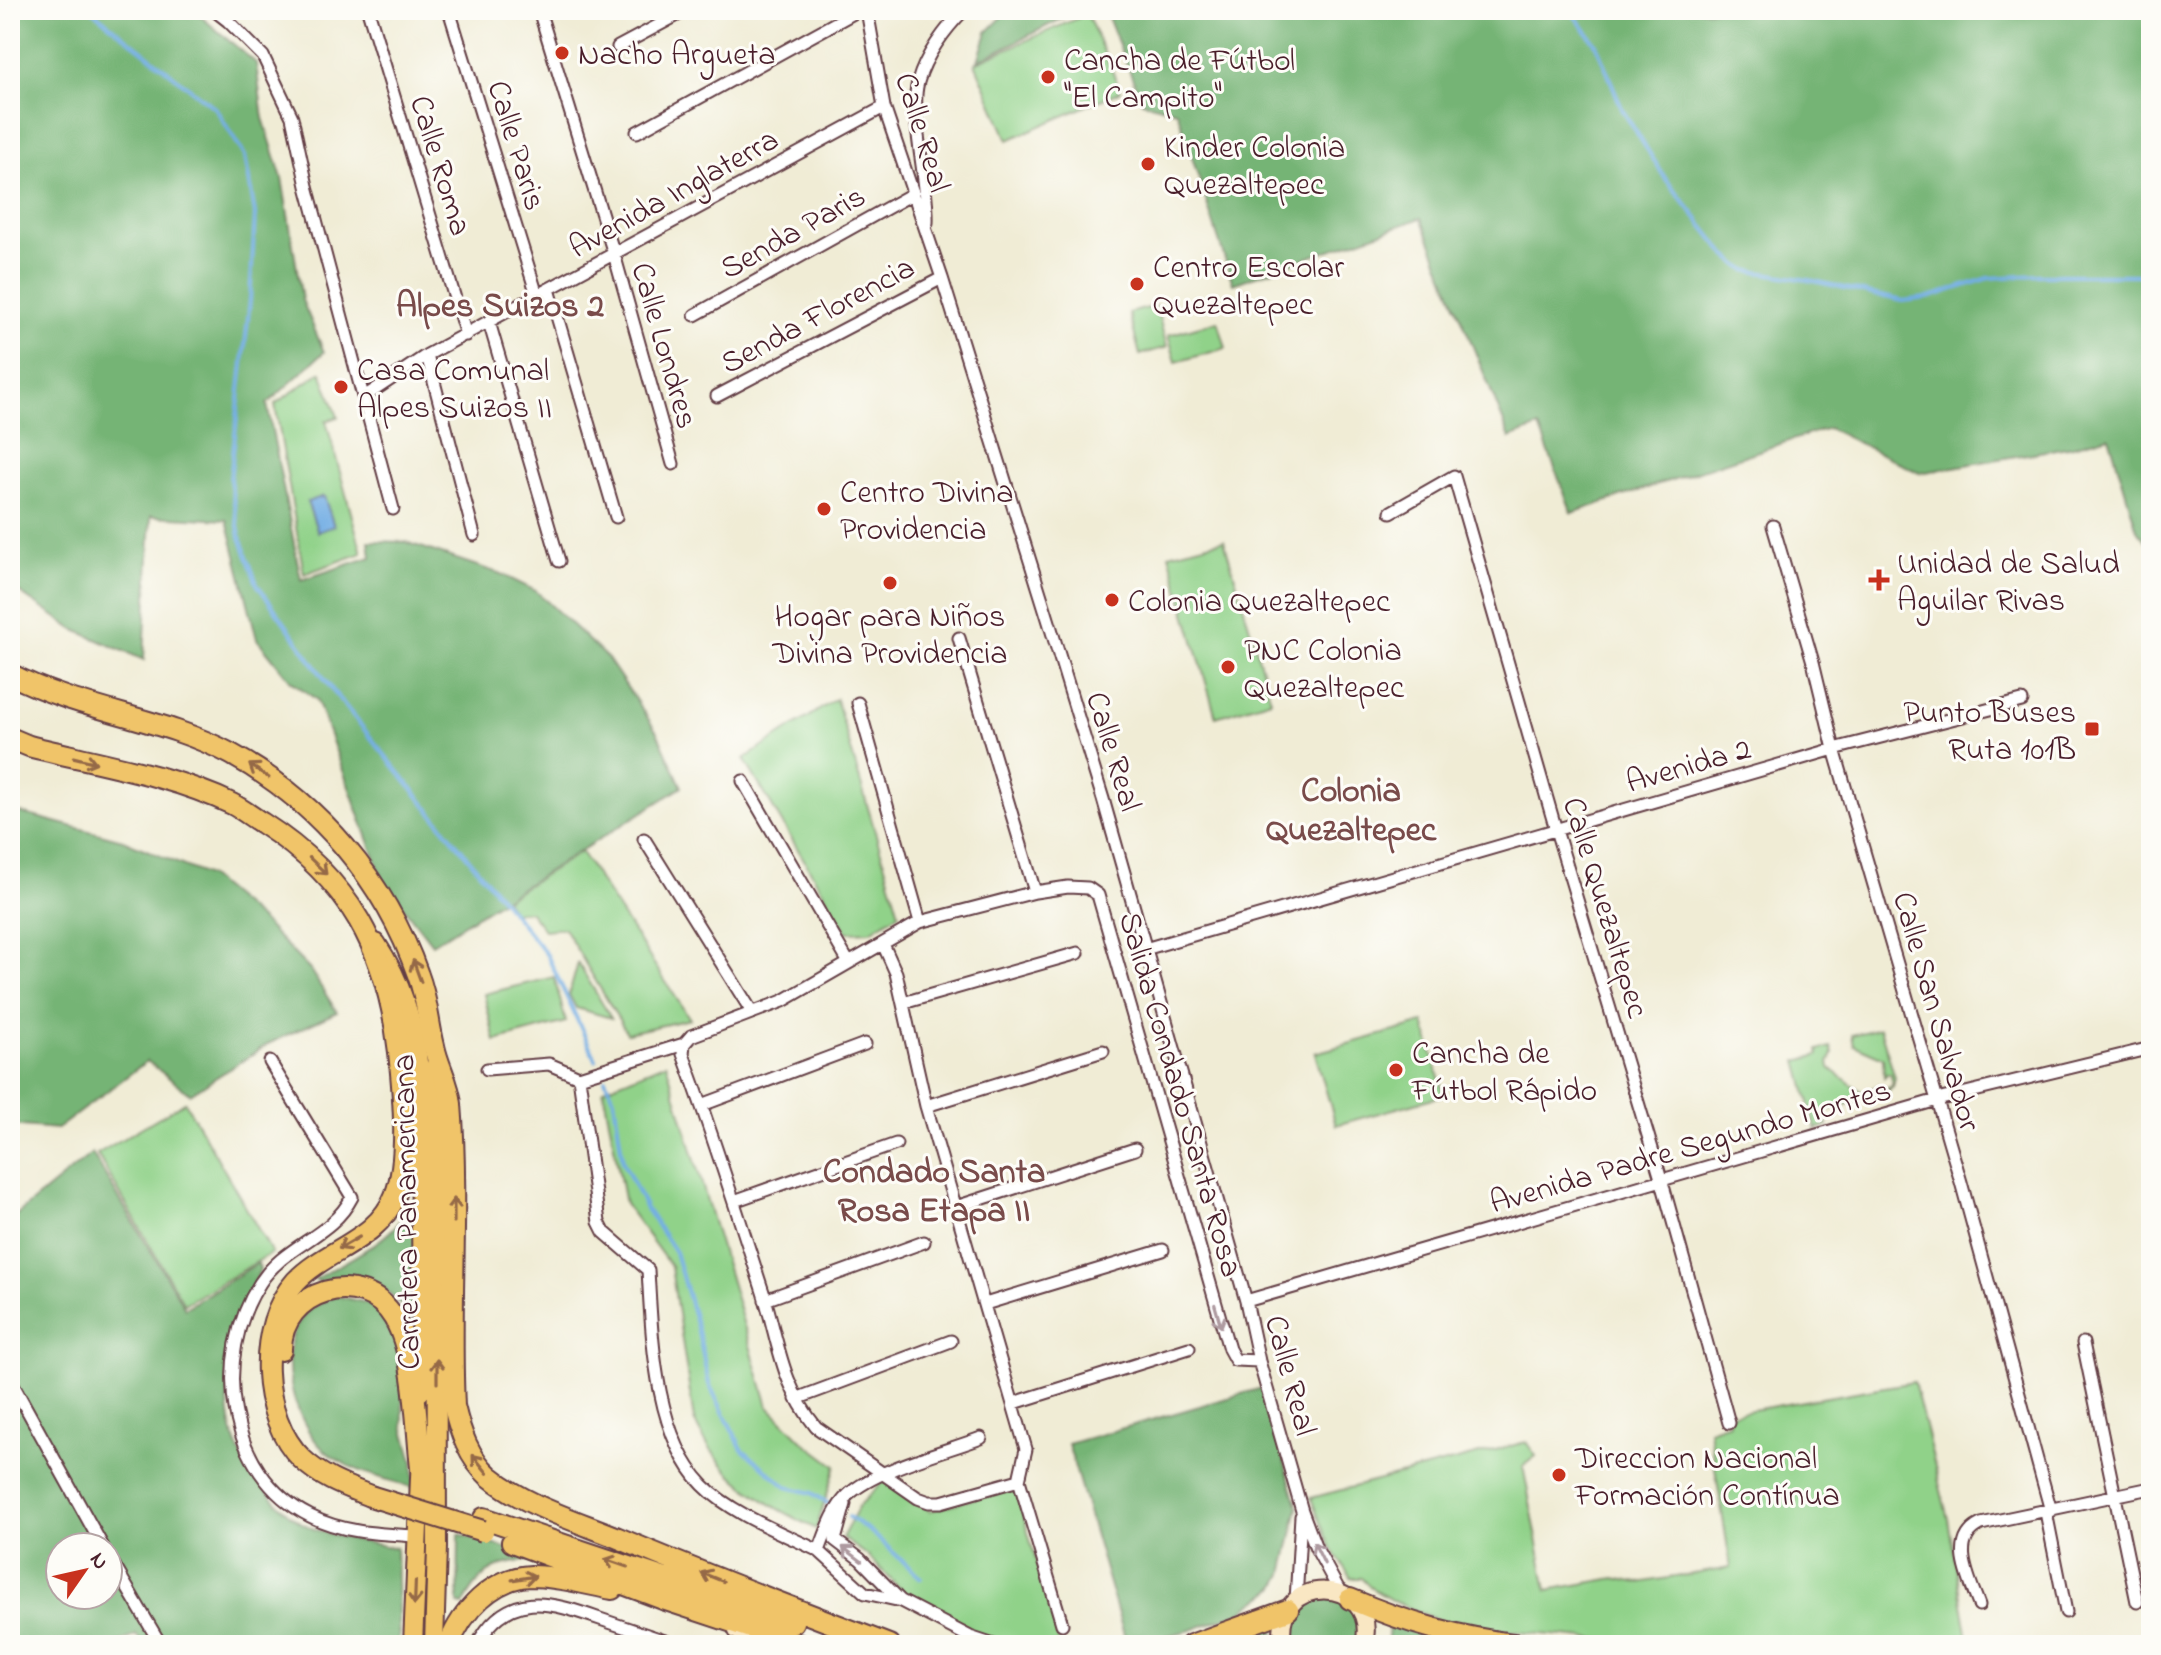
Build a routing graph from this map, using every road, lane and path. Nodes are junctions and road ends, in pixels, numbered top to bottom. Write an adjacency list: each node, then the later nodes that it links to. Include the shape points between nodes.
1 (214, 10): 23 (street, via 263,56 292,117)
2 (368, 10): 20 (street, Calle Roma)
3 (449, 10): 17 (street, Calle Paris)
4 (539, 10): 14 (street, Calle Londres)
5 (687, 10): 9 (street)
6 (859, 10): 11 (street)
7 (867, 10): 10 (street, Calle Real)
8 (964, 10): 13 (street, via 936,45 918,83)
9 (618, 47)
10 (884, 107): 12 (street, Calle Real); 14 (street, Avenida Inglaterra)
11 (637, 132)
12 (914, 193): 13 (street, Calle Real); 18 (street, Senda Paris)
13 (927, 232): 15 (street, Calle Real)
14 (614, 254): 16 (street, Avenida Inglaterra); 24 (street, Calle Londres)
15 (942, 278): 22 (street, Senda Florencia); 44 (street, Calle Real)
16 (549, 289): 17 (street, Avenida Inglaterra); 27 (street)
17 (537, 295): 19 (street, Avenida Inglaterra)
18 (695, 315)
19 (489, 322): 20 (street, Avenida Inglaterra); 30 (street)
20 (466, 335): 21 (street, Avenida Inglaterra)
21 (427, 355): 23 (street, Avenida Inglaterra); 29 (street)
22 (717, 396)
23 (364, 397): 25 (street)
24 (673, 464)
25 (393, 509)
26 (1391, 512): 38 (street, Calle Quezaltepec, via 1454,476)
27 (616, 517)
28 (1773, 526): 36 (street, Calle San Salvador)
29 (474, 535)
30 (559, 561)
31 (959, 638): 40 (street)
32 (10, 674): 51 (highway, Carretera Panamericana, one-way to 32, via 418,975 386,903 350,852 306,807 252,766 208,743)
33 (2019, 701): 36 (street, Avenida 2)
34 (858, 703): 42 (street)
35 (10, 738): 41 (highway, Carretera Panamericana, one-way to 41, via 183,785 233,805 307,855)
36 (1834, 749): 38 (street, Avenida 2); 57 (street, Calle San Salvador)
37 (743, 781): 46 (street)
38 (1556, 830): 44 (street, Avenida 2); 62 (street, Calle Quezaltepec)
39 (644, 839): 48 (street)
40 (1035, 892): 42 (street); 73 (street, Salida Condado Santa Rosa, one-way to 73, via 1068,887 1088,888 1098,895 1229,1349 1235,1360)
41 (356, 914): 79 (main road, Carretera Panamericana, via 398,981 416,1043); 83 (highway, one-way to 83, via 384,977 396,1029 404,1108 397,1194 386,1215 298,1279 286,1294 273,1319 268,1361 273,1403 300,1457 330,1480)
42 (920, 922): 43 (street)
43 (883, 944): 46 (street); 47 (street)
44 (1145, 949): 68 (street, Calle Real)
45 (1078, 953): 47 (street)
46 (849, 963): 48 (street, via 783,1001)
47 (903, 1003): 59 (street)
48 (752, 1012): 49 (street, via 691,1036)
49 (684, 1044): 56 (street); 58 (street)
50 (865, 1044): 58 (street)
51 (434, 1047): 104 (main road, Carretera Panamericana, one-way to 51); 111 (highway, one-way to 51, via 550,1510 505,1486 478,1464 462,1436 454,1406 451,1113)
52 (2151, 1048): 57 (street, Avenida Padre Segundo Montes)
53 (1103, 1051): 59 (street)
54 (270, 1062): 90 (street, via 352,1197 342,1215 275,1264 249,1303 234,1364 238,1428 259,1471 289,1504 310,1517 352,1531)
55 (487, 1069): 56 (street, via 549,1064)
56 (579, 1077): 91 (street, via 599,1222 648,1270 654,1360 678,1452 703,1486 744,1514)
57 (1937, 1100): 62 (street, Avenida Padre Segundo Montes); 87 (street, Calle San Salvador)
58 (702, 1105): 63 (street)
59 (926, 1106): 64 (street)
60 (896, 1144): 63 (street)
61 (1135, 1149): 64 (street)
62 (1662, 1182): 68 (street, Avenida Padre Segundo Montes); 77 (street, Calle Quezaltepec)
63 (734, 1201): 67 (street)
64 (956, 1207): 69 (street)
65 (924, 1242): 67 (street)
66 (1163, 1250): 69 (street)
67 (765, 1300): 75 (street)
68 (1246, 1301): 73 (street, Calle Real)
69 (985, 1304): 76 (street)
70 (951, 1341): 75 (street)
71 (2083, 1343): 85 (street)
72 (1189, 1348): 76 (street)
73 (1259, 1361): 86 (street, Calle Real)
74 (10, 1379): 89 (street)
75 (796, 1399): 80 (street, via 816,1427)
76 (1014, 1403): 81 (street, via 1026,1449)
77 (1729, 1423)
78 (981, 1438): 80 (street)
79 (421, 1468): 83 (highway, via 408,1359 392,1314 362,1293 324,1290 288,1319 280,1344 284,1394 293,1424 311,1449); 90 (main road, Carretera Panamericana)
80 (884, 1474): 81 (street, via 929,1502); 84 (street)
81 (1019, 1480): 101 (street)
82 (2151, 1488): 85 (street)
83 (373, 1489): 88 (highway)
84 (847, 1496): 91 (street); 95 (street, one-way to 84, via 835,1540)
85 (2115, 1496): 87 (street); 96 (street)
86 (1302, 1511): 93 (street, Calle Real, one-way to 86, via 1316,1548); 97 (street, Calle Real)
87 (2048, 1511): 98 (street, via 1972,1529 1963,1559); 100 (street, Calle San Salvador)
88 (483, 1524): 94 (highway); 110 (highway, one-way to 88)
89 (94, 1531)
90 (417, 1536): 103 (main road, Carretera Panamericana, one-way to 103)
91 (819, 1551): 95 (street, via 865,1593)
92 (124, 1582): 102 (street)
93 (1345, 1596): 97 (main road, via 1317,1590); 115 (main road, via 1364,1619); 116 (highway, via 1451,1635)
94 (663, 1599): 99 (highway); 105 (highway, one-way to 94, via 477,1602 522,1577)
95 (901, 1601): 112 (street)
96 (2137, 1602)
97 (1292, 1605): 113 (highway); 114 (main road, via 1283,1622)
98 (1979, 1605)
99 (696, 1610): 108 (main road); 109 (highway)
100 (2066, 1612)
101 (1062, 1624)
102 (161, 1645)
103 (413, 1645)
104 (434, 1645)
105 (449, 1645)
106 (477, 1645): 107 (street, via 503,1614 537,1603 555,1604)
107 (677, 1645)
108 (764, 1645)
109 (802, 1645)
110 (877, 1645)
111 (889, 1645)
112 (994, 1645)
113 (1191, 1645)
114 (1284, 1645)
115 (1364, 1645)
116 (1520, 1645)

